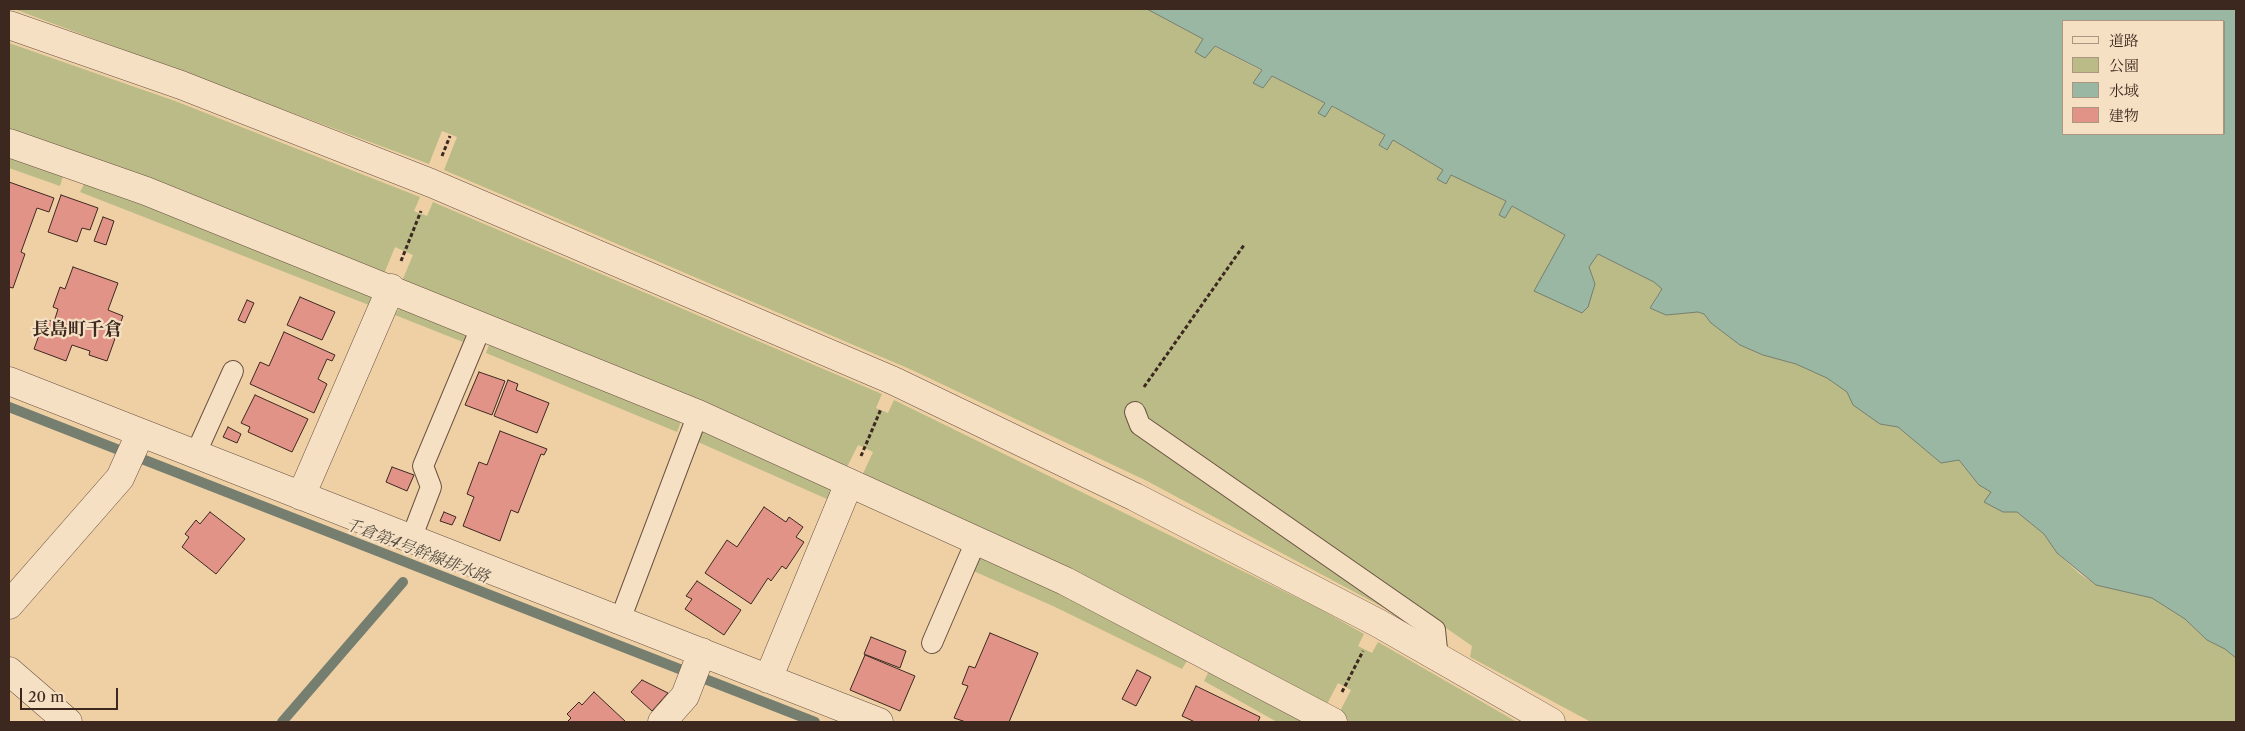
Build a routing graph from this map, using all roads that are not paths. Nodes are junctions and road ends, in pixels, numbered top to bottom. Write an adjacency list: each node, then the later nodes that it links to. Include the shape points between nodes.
1 (9, 25): 18 (street, via 181,84 431,183 894,381 1135,497 1378,623)
2 (9, 143): 3 (street, via 146,191)
3 (391, 288): 4 (street); 12 (street)
4 (482, 325): 8 (street); 13 (lane, via 423,466 430,487)
5 (233, 371): 10 (lane)
6 (9, 381): 9 (street)
7 (1135, 412): 18 (lane, via 1140,424 1435,630)
8 (698, 414): 11 (street); 16 (lane)
9 (138, 438): 10 (street); 15 (street, via 120,478)
10 (195, 455): 12 (street)
11 (849, 483): 14 (street); 21 (street)
12 (301, 496): 13 (street)
13 (411, 539): 16 (street)
14 (976, 541): 17 (lane); 25 (street, via 1065,581)
15 (9, 605)
16 (620, 620): 19 (street)
17 (932, 643)
18 (1438, 658): 26 (street)
19 (695, 669): 21 (street); 23 (street, via 685,696)
20 (9, 671): 22 (street)
21 (768, 679): 24 (street)
22 (68, 722)
23 (662, 722)
24 (878, 722)
25 (1333, 722)
26 (1551, 722)

